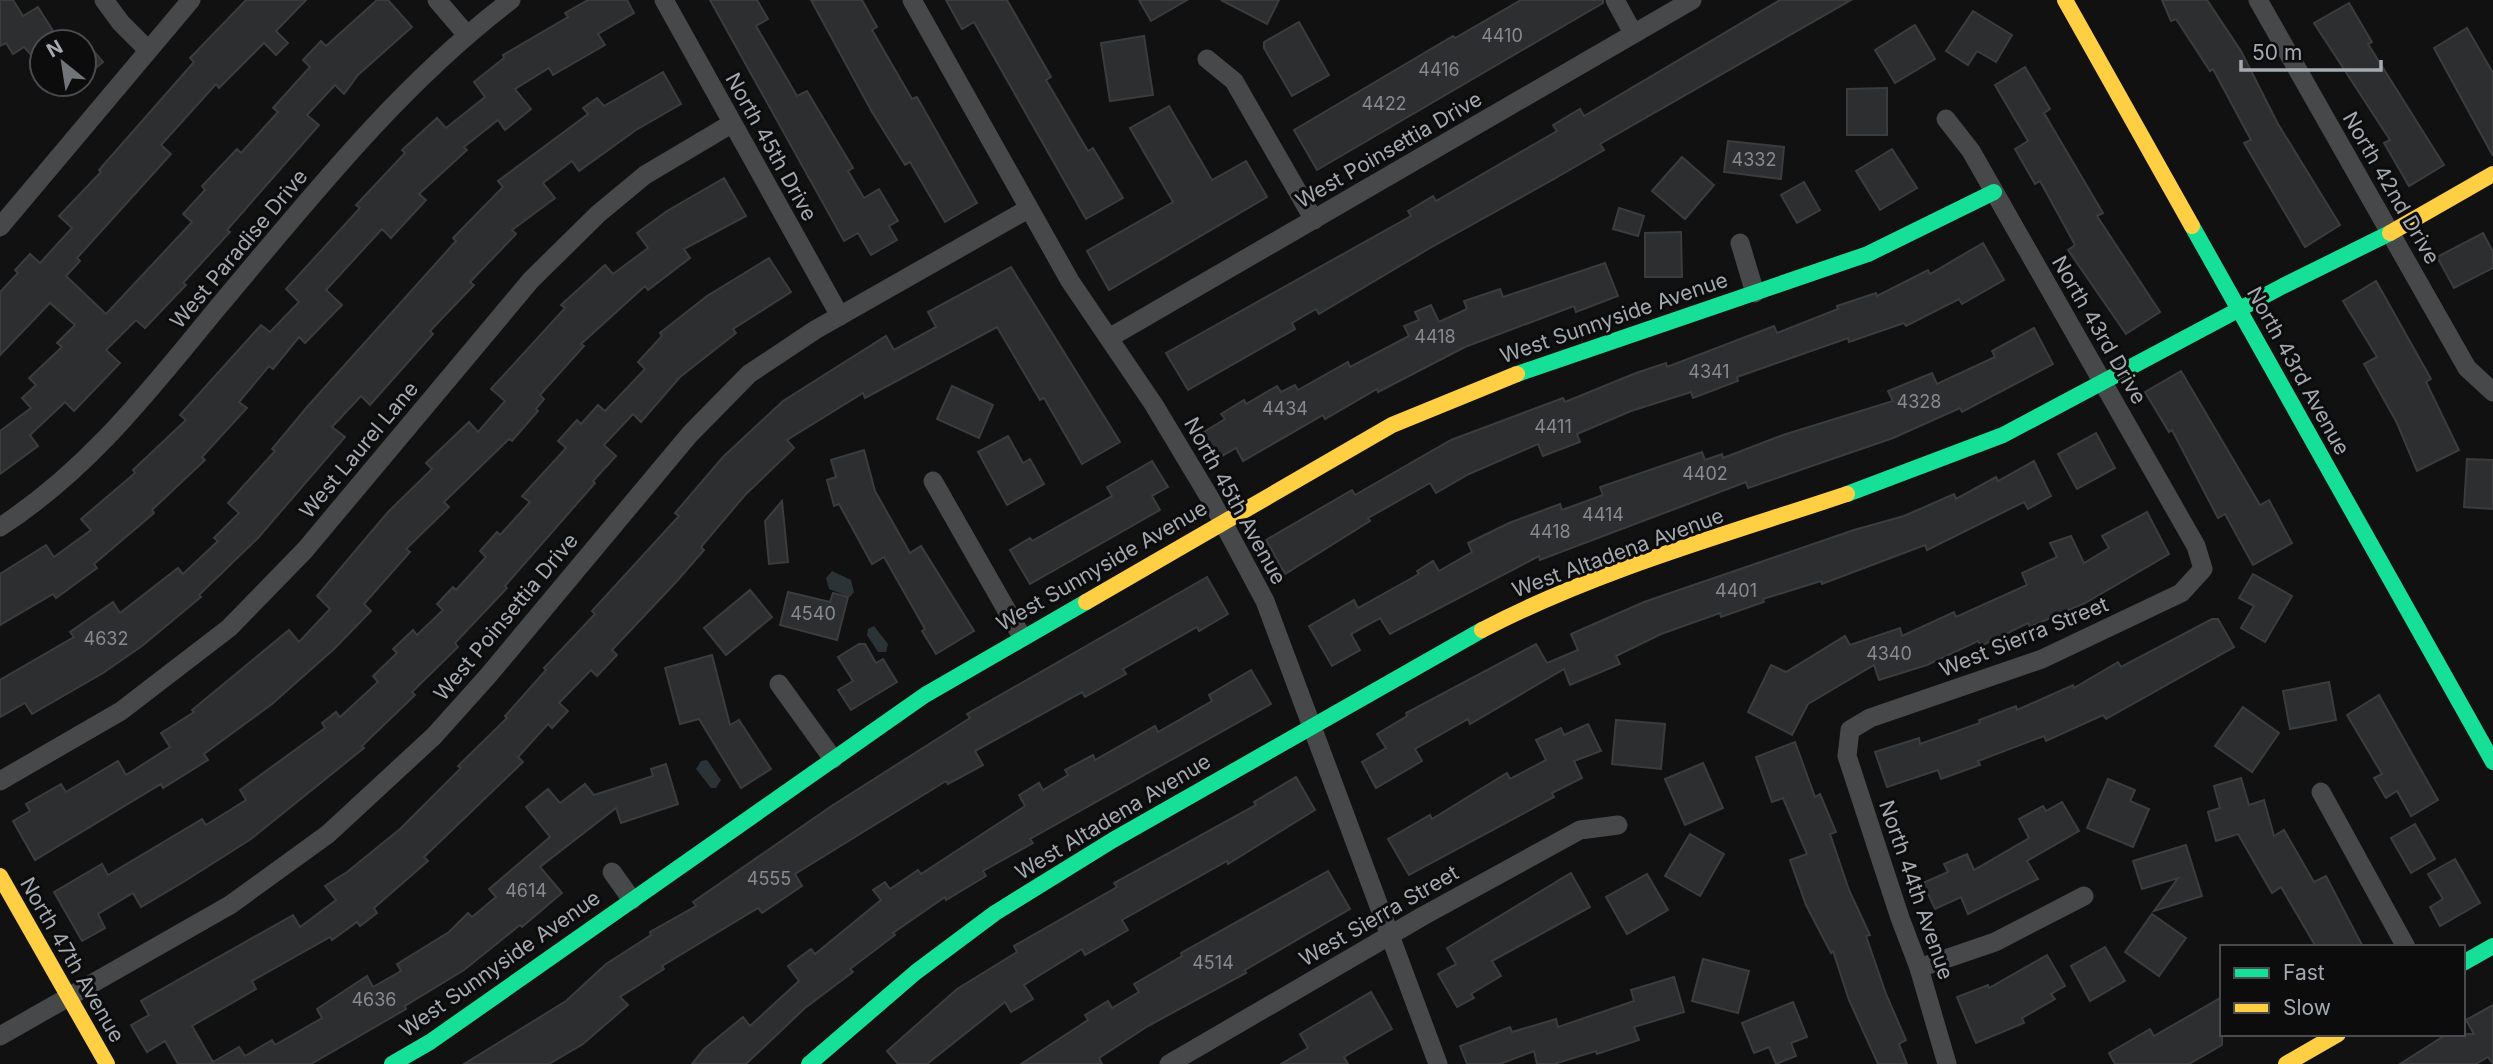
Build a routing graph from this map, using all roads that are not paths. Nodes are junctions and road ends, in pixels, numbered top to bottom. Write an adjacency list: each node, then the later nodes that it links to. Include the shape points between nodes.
1 (104, 0): 13 (street)
2 (191, 0): 13 (street)
3 (437, 0): 12 (street)
4 (511, 0): 12 (street, West Paradise Drive)
5 (664, 0): 16 (street, North 45th Drive)
6 (912, 0): 19 (street, North 45th Avenue)
7 (1615, 0): 11 (street)
8 (1692, 0): 11 (street, West Poinsettia Drive)
9 (2065, 0): 25 (street, North 43rd Avenue)
10 (2258, 0): 22 (street, North 42nd Drive)
11 (1633, 33): 20 (street, West Poinsettia Drive)
12 (467, 36): 32 (street, West Paradise Drive, via 375,122 95,451 56,487)
13 (148, 50): 21 (street)
14 (1207, 59): 20 (street, via 1234,81)
15 (1946, 119): 18 (street, North 43rd Drive)
16 (731, 124): 26 (street, North 45th Drive); 40 (street, West Laurel Lane, via 645,175 561,248 305,550 229,628 121,711)
17 (2493, 174): 22 (street, West Altadena Avenue)
18 (1994, 192): 24 (street, West Sunnyside Avenue, via 1879,249); 28 (street, North 43rd Drive)
19 (1028, 209): 26 (street, West Poinsettia Drive); 27 (street, North 45th Avenue)
20 (1314, 220): 27 (street, West Poinsettia Drive)
21 (0, 227)
22 (2391, 233): 25 (street, West Altadena Avenue); 29 (street, North 42nd Drive, via 2467,368)
23 (1740, 243): 24 (street, West Sunnyside Avenue)
24 (1755, 293): 31 (street, West Sunnyside Avenue, via 1527,370 1392,425)
25 (2239, 309): 28 (street, West Altadena Avenue); 39 (street, North 43rd Avenue)
26 (840, 316): 52 (street, West Poinsettia Drive, via 749,374 720,401 487,677 374,795 230,905)
27 (1109, 338): 31 (street, North 45th Avenue)
28 (2103, 384): 33 (street, North 43rd Drive, via 2196,546); 36 (street, West Altadena Avenue, via 1945,460 1553,596 1409,668)
29 (2493, 392)
30 (933, 481): 34 (street)
31 (1224, 523): 34 (street, West Sunnyside Avenue); 36 (street, North 45th Avenue, via 1265,601)
32 (0, 527)
33 (2203, 569): 37 (street, West Sierra Street, via 2181,593 2117,625 2042,659 1870,718)
34 (1022, 637): 38 (street, West Sunnyside Avenue, via 925,695)
35 (779, 684): 38 (street)
36 (1314, 724): 47 (street, North 45th Avenue); 57 (street, West Altadena Avenue, via 995,913 916,972)
37 (1850, 730): 51 (street, North 44th Avenue, via 1847,756)
38 (832, 759): 46 (street, West Sunnyside Avenue)
39 (2493, 762)
40 (0, 781)
41 (2321, 792): 48 (street)
42 (1618, 825): 47 (street, West Sierra Street, via 1580,830)
43 (612, 872): 46 (street, West Sunnyside Avenue)
44 (0, 876): 52 (street, North 47th Avenue)
45 (2084, 896): 51 (street, via 1995,942)
46 (632, 900): 56 (street, West Sunnyside Avenue)
47 (1389, 936): 58 (street, West Sierra Street); 59 (street, North 45th Avenue)
48 (2405, 945)
49 (2493, 946): 50 (street)
50 (2465, 962)
51 (1919, 968): 60 (street, North 44th Avenue)
52 (68, 997): 53 (street, West Poinsettia Drive); 55 (street, North 47th Avenue)
53 (0, 1036)
54 (2335, 1036): 61 (street)
55 (107, 1064)
56 (392, 1064)
57 (809, 1064)
58 (1169, 1064)
59 (1438, 1064)
60 (1947, 1064)
61 (2286, 1064)

